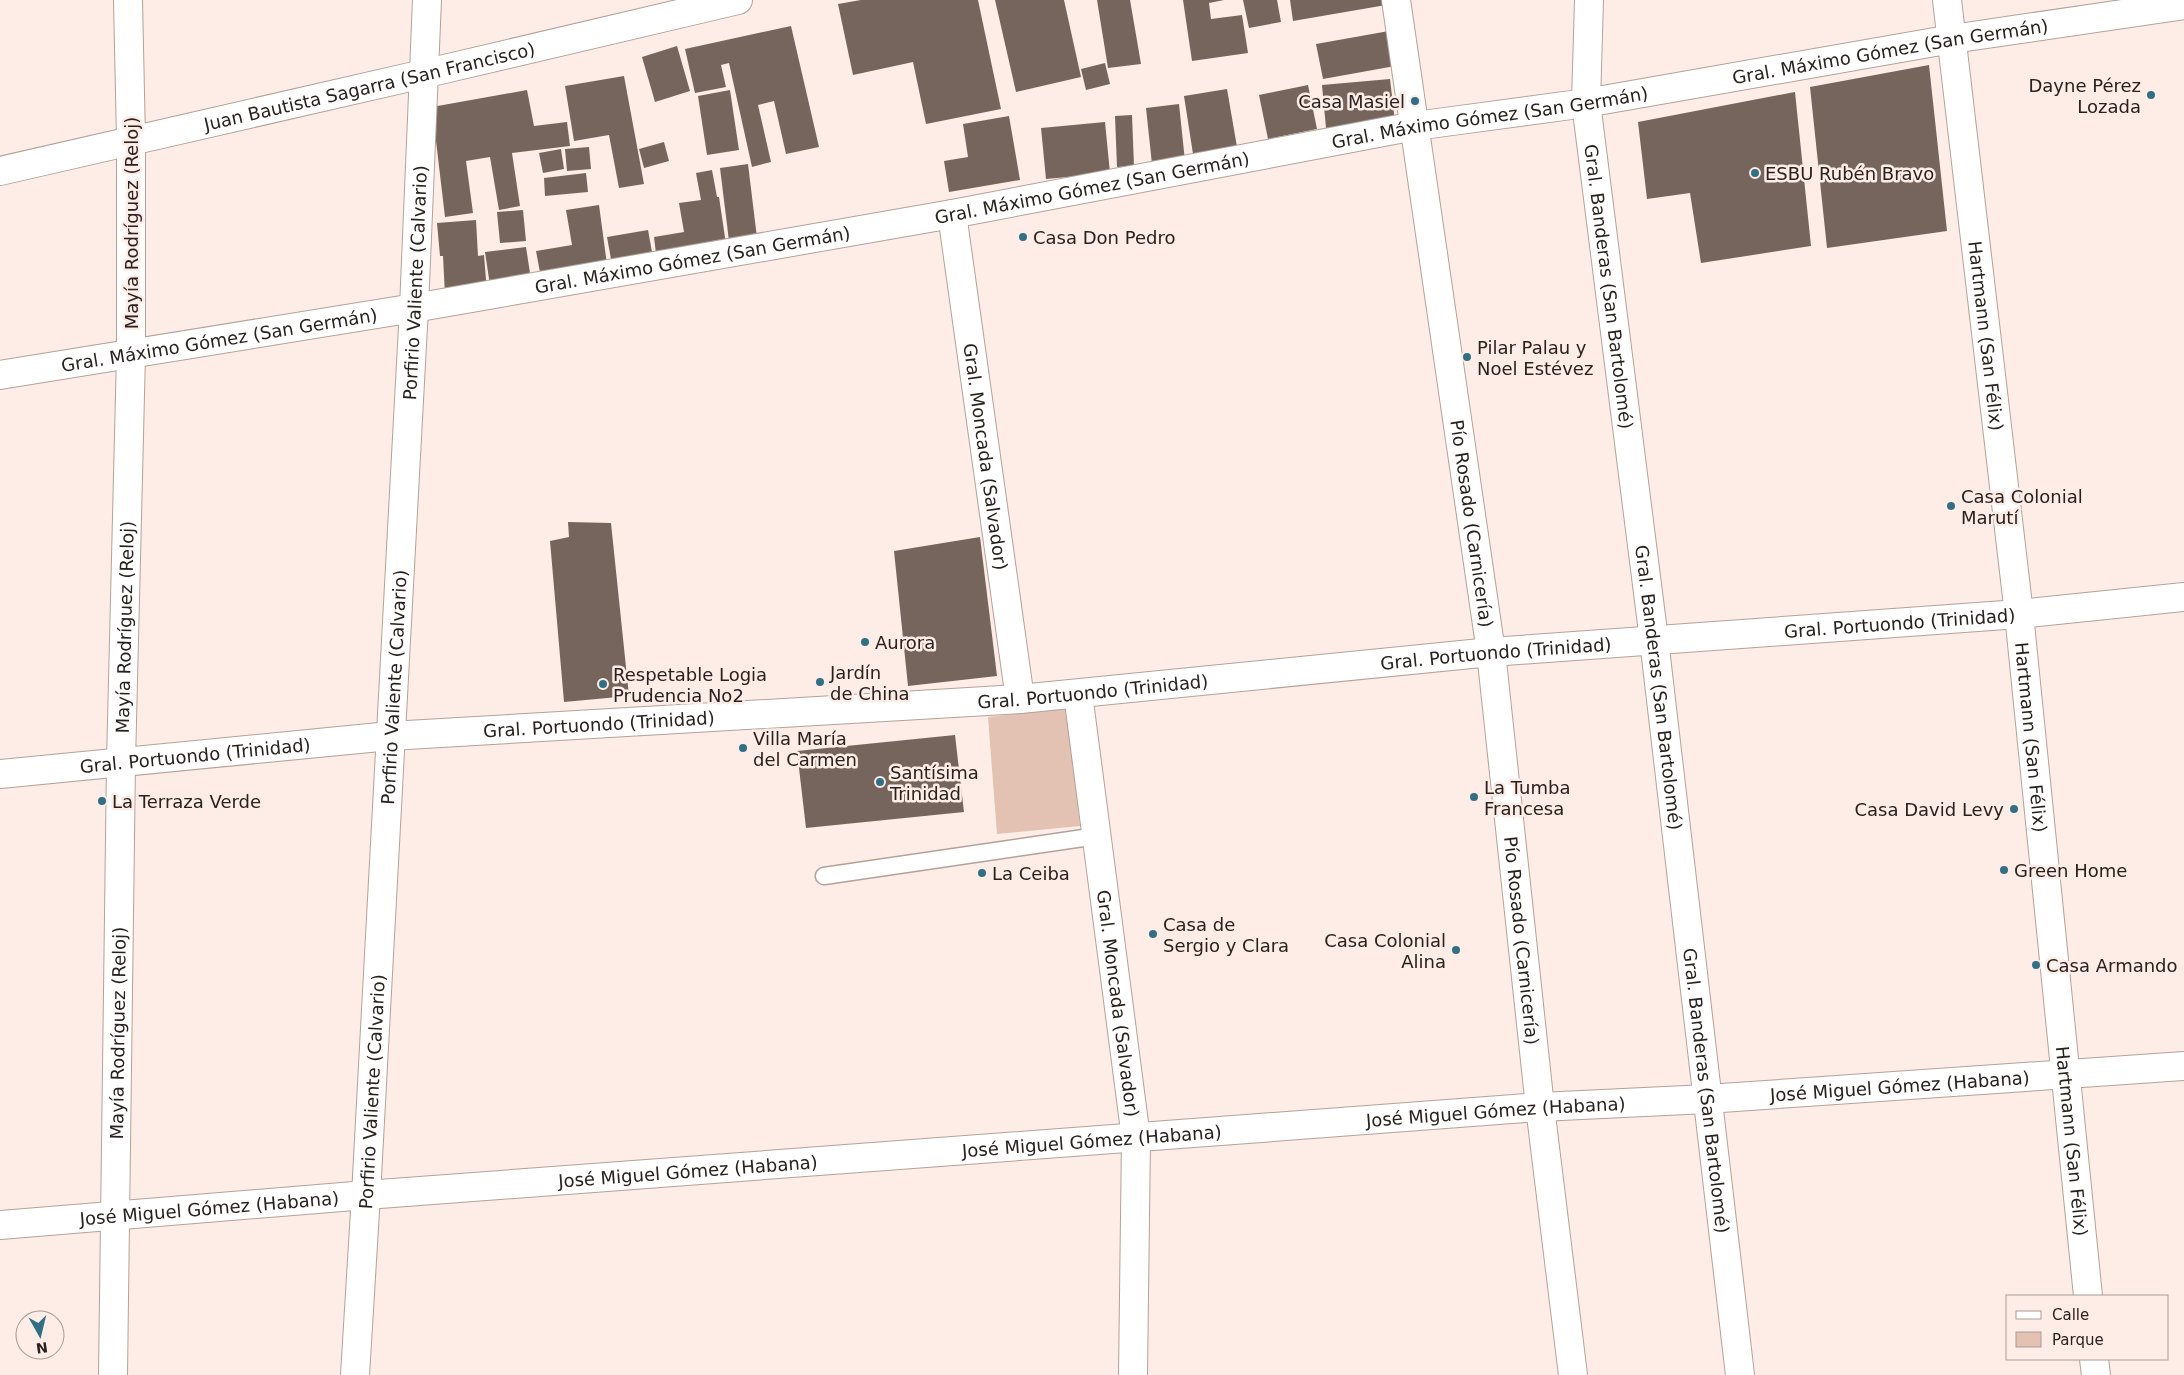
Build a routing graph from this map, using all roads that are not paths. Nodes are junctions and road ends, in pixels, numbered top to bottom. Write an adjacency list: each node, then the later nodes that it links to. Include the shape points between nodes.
1 (128, 0): 12 (street, Mayía Rodríguez (Reloj))
2 (427, 0): 9 (street, Porfirio Valiente (Calvario))
3 (738, 0): 9 (street, Juan Bautista Sagarra (San Francisco))
4 (1396, 0): 11 (street, Pío Rosado (Carnicería))
5 (1589, 0): 10 (street, Gral. Banderas (San Bartolomé))
6 (1947, 0): 8 (street, Hartmann (San Félix))
7 (2184, 5): 8 (street, Gral. Máximo Gómez (San Germán))
8 (1952, 39): 10 (street, Gral. Máximo Gómez (San Germán)); 19 (street, Hartmann (San Félix))
9 (423, 74): 12 (street, Juan Bautista Sagarra (San Francisco)); 15 (street, Porfirio Valiente (Calvario))
10 (1586, 103): 11 (street, Gral. Máximo Gómez (San Germán)); 20 (street, Gral. Banderas (San Bartolomé))
11 (1415, 126): 14 (street, Gral. Máximo Gómez (San Germán)); 21 (street, Pío Rosado (Carnicería))
12 (131, 140): 13 (street, Juan Bautista Sagarra (San Francisco)); 16 (street, Mayía Rodríguez (Reloj))
13 (0, 170)
14 (952, 214): 15 (street, Gral. Máximo Gómez (San Germán)); 23 (street, Gral. Moncada (Salvador))
15 (414, 308): 16 (street, Gral. Máximo Gómez (San Germán)); 24 (street, Porfirio Valiente (Calvario))
16 (131, 354): 17 (street, Gral. Máximo Gómez (San Germán)); 25 (street, Mayía Rodríguez (Reloj))
17 (0, 375)
18 (2184, 597): 19 (street, Gral. Portuondo (Trinidad))
19 (2019, 614): 20 (street, Gral. Portuondo (Trinidad)); 30 (street, Hartmann (San Félix))
20 (1654, 640): 21 (street, Gral. Portuondo (Trinidad)); 31 (street, Gral. Banderas (San Bartolomé))
21 (1491, 652): 22 (street, Gral. Portuondo (Trinidad)); 32 (street, Pío Rosado (Carnicería))
22 (1078, 694): 23 (street, Gral. Portuondo (Trinidad)); 27 (street, Gral. Moncada (Salvador))
23 (1020, 700): 24 (street, Gral. Portuondo (Trinidad))
24 (390, 736): 25 (street, Gral. Portuondo (Trinidad)); 34 (street, Porfirio Valiente (Calvario))
25 (121, 762): 26 (street, Gral. Portuondo (Trinidad)); 35 (street, Mayía Rodríguez (Reloj))
26 (0, 774)
27 (1097, 836): 28 (lane); 33 (street, Gral. Moncada (Salvador))
28 (824, 876)
29 (2184, 1066): 30 (street, José Miguel Gómez (Habana))
30 (2066, 1074): 31 (street, José Miguel Gómez (Habana)); 37 (street, Hartmann (San Félix))
31 (1707, 1099): 32 (street, José Miguel Gómez (Habana)); 43 (street, Gral. Banderas (San Bartolomé))
32 (1540, 1107): 33 (street, José Miguel Gómez (Habana)); 42 (street, Pío Rosado (Carnicería))
33 (1136, 1138): 34 (street, José Miguel Gómez (Habana)); 41 (street, Gral. Moncada (Salvador))
34 (366, 1195): 35 (street, José Miguel Gómez (Habana)); 40 (street, Porfirio Valiente (Calvario))
35 (116, 1216): 36 (street, José Miguel Gómez (Habana)); 39 (street, Mayía Rodríguez (Reloj))
36 (0, 1225)
37 (2088, 1295)
38 (2094, 1360): 44 (street)
39 (113, 1375)
40 (355, 1375)
41 (1133, 1375)
42 (1573, 1375)
43 (1740, 1375)
44 (2096, 1375)

